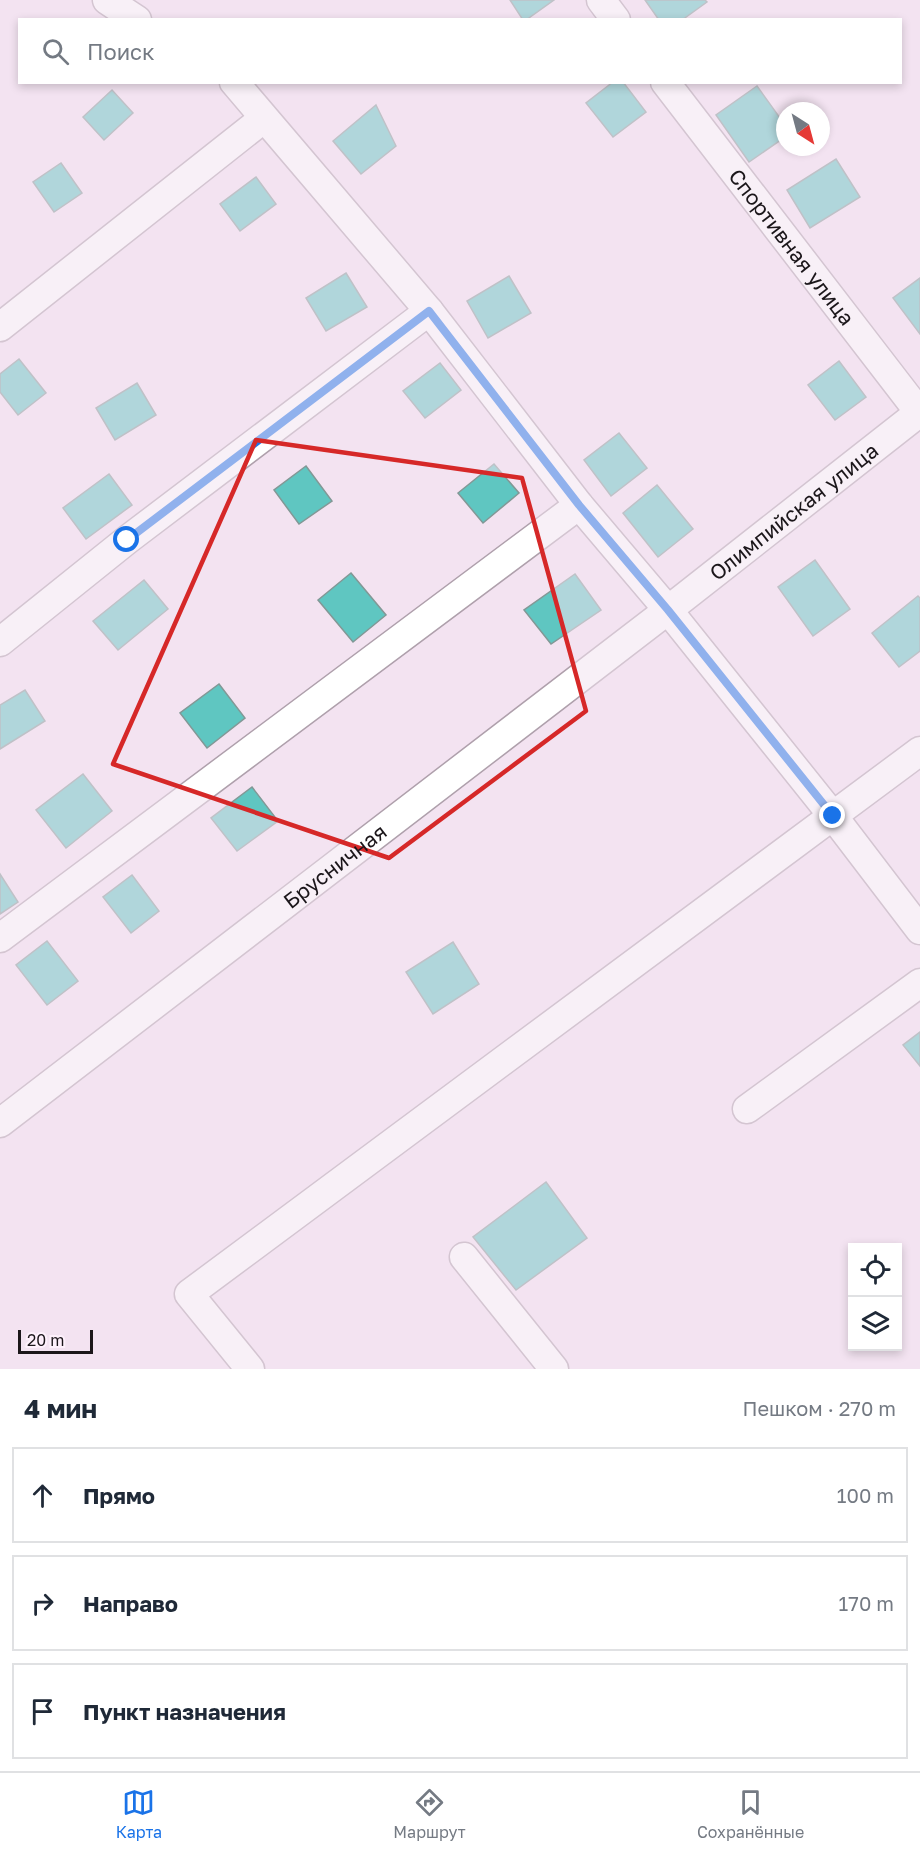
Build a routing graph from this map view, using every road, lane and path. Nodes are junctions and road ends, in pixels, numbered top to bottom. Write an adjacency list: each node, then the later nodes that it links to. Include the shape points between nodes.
1 (107, 0): 3 (street)
2 (601, 0): 4 (street)
3 (134, 18)
4 (614, 18)
5 (236, 84): 7 (street)
6 (667, 84): 10 (street, Спортивная улица)
7 (263, 119): 8 (street); 9 (street)
8 (429, 311): 11 (street); 13 (street, via 136,533)
9 (0, 327)
10 (920, 412): 12 (street, Олимпийская улица)
11 (579, 505): 12 (street); 17 (street)
12 (668, 610): 15 (street); 20 (street, Брусничная)
13 (0, 642)
14 (920, 751): 15 (street)
15 (833, 816): 16 (street); 22 (street, via 189,1294)
16 (920, 930)
17 (0, 938)
18 (920, 983): 19 (street)
19 (747, 1108)
20 (0, 1123)
21 (464, 1257): 23 (street)
22 (250, 1369)
23 (554, 1369)

